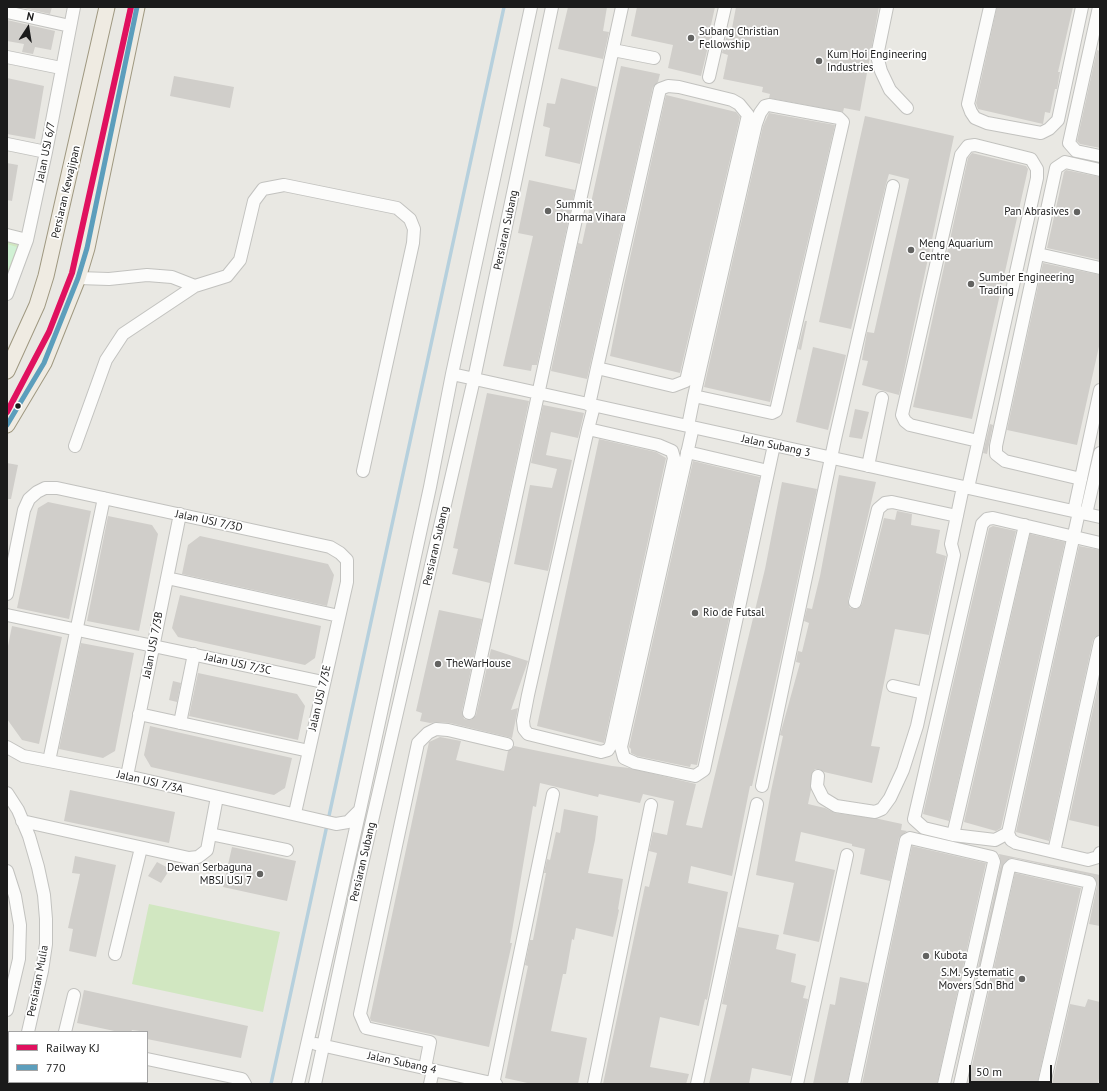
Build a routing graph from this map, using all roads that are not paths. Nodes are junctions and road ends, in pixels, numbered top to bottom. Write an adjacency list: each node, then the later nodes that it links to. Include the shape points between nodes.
1 (74, 7): 13 (street, Jalan USJ 6/7)
2 (107, 7): 33 (main road, Persiaran Kewajipan, via 46,276 37,306)
3 (137, 7): 29 (main road)
4 (531, 7): 34 (street, Persiaran Subang)
5 (552, 7): 35 (street, Persiaran Subang)
6 (622, 7): 14 (street)
7 (725, 7): 18 (street)
8 (887, 7): 19 (street, via 877,56 890,90)
9 (990, 7): 10 (street, via 968,104 971,112 975,118 987,124 1041,133 1050,129 1058,120)
10 (1082, 7)
11 (1099, 7): 22 (street, via 1069,143 1076,151)
12 (7, 12): 13 (street)
13 (70, 26): 17 (street, Jalan USJ 6/7)
14 (613, 50): 16 (street); 37 (street)
15 (7, 57): 17 (street)
16 (654, 58)
17 (61, 68): 21 (street, Jalan USJ 6/7)
18 (709, 77)
19 (907, 108)
20 (7, 144): 21 (street)
21 (46, 152): 26 (street, Jalan USJ 6/7)
22 (1100, 156)
23 (1100, 170): 27 (street, via 1065,162 1056,168)
24 (894, 186): 49 (street)
25 (7, 235): 26 (street)
26 (27, 240): 31 (street, Jalan USJ 6/7)
27 (1038, 254): 28 (street); 54 (street, via 996,454 1005,462)
28 (1100, 268)
29 (78, 278): 30 (street, via 109,279 147,275 172,277); 41 (main road, via 44,363)
30 (195, 286): 46 (street, via 123,334 106,360); 51 (street, via 227,276 240,260 254,201 263,189 291,186 397,208 410,219 414,229 413,243)
31 (7, 294)
32 (596, 368): 32 (street, via 660,89 668,86 679,87 732,100 748,115 686,381 673,386); 40 (street)
33 (7, 371)
34 (452, 374): 35 (street, Jalan Subang 3); 92 (street, Persiaran Subang, via 429,495)
35 (474, 379): 37 (street, Jalan Subang 3); 112 (street, Persiaran Subang, via 360,873)
36 (1100, 390): 54 (street)
37 (540, 394): 40 (street, Jalan Subang 3); 77 (street)
38 (694, 396): 38 (street, via 772,413 776,411 843,122 839,118 769,105 760,113); 42 (street)
39 (882, 398): 50 (street)
40 (592, 405): 42 (street, Jalan Subang 3); 43 (street)
41 (7, 425)
42 (690, 427): 45 (street, Jalan Subang 3); 47 (street)
43 (588, 430): 43 (street, via 658,445 672,451 674,458 611,745 608,750 601,752 528,734 523,721)
44 (978, 441): 44 (street, via 1037,169 1031,159 975,145 968,146 961,155 902,415 910,426); 55 (street)
45 (774, 445): 49 (street, Jalan Subang 3); 52 (street)
46 (75, 446)
47 (687, 452): 52 (street); 52 (street, via 621,747 626,760 635,763 695,776 704,770)
48 (1100, 453): 53 (street)
49 (831, 458): 50 (street, Jalan Subang 3); 86 (street)
50 (868, 466): 55 (street, Jalan Subang 3)
51 (363, 471)
52 (768, 471)
53 (1097, 478): 57 (street)
54 (1081, 479): 57 (street)
55 (965, 487): 57 (street, Jalan Subang 3); 59 (street)
56 (104, 498): 58 (street, Jalan USJ 7/3D); 66 (street, Jalan USJ 7/3D, via 46,488 29,499 24,510); 70 (street)
57 (1080, 512): 60 (street, Jalan Subang 3); 62 (street)
58 (180, 514): 64 (street, Jalan USJ 7/3B); 65 (street, Jalan USJ 7/3D, via 330,547 347,560)
59 (957, 516): 67 (street, via 892,502 885,503 878,509); 76 (street, via 951,544 954,555)
60 (1100, 517)
61 (1025, 525): 62 (street); 98 (street); 98 (street, via 993,518 982,524 922,777 914,819 924,828)
62 (1072, 537): 63 (street); 96 (street)
63 (1100, 543)
64 (166, 578): 69 (street); 72 (street, Jalan USJ 7/3B)
65 (347, 582): 69 (street, Jalan USJ 7/3E)
66 (7, 594)
67 (855, 602)
68 (7, 615): 70 (street, Jalan USJ 7/3C)
69 (339, 616): 74 (street, Jalan USJ 7/3E)
70 (77, 630): 72 (street, Jalan USJ 7/3C); 83 (street)
71 (1100, 642): 101 (street)
72 (153, 646): 73 (street, Jalan USJ 7/3C); 78 (street, Jalan USJ 7/3B)
73 (194, 654): 74 (street, Jalan USJ 7/3C); 79 (street)
74 (324, 682): 82 (street, Jalan USJ 7/3E)
75 (893, 686): 76 (street)
76 (924, 693): 85 (street, via 903,770 882,809 875,812 836,806 823,798 817,786)
77 (469, 713)
78 (139, 714): 79 (street); 84 (street, Jalan USJ 7/3B)
79 (180, 723): 82 (street)
80 (507, 744): 114 (street, via 436,729 418,743 360,1014 366,1028 430,1042)
81 (7, 747): 83 (street, Jalan USJ 7/3A, via 23,756)
82 (309, 750): 93 (street, Jalan USJ 7/3E)
83 (49, 761): 84 (street, Jalan USJ 7/3A)
84 (127, 776): 89 (street, Jalan USJ 7/3A)
85 (818, 776)
86 (762, 786)
87 (7, 793): 94 (street, Persiaran Mulia)
88 (553, 794): 119 (street)
89 (218, 797): 93 (street, Jalan USJ 7/3A); 97 (street)
90 (757, 804): 121 (street)
91 (651, 805): 120 (street)
92 (360, 810): 95 (street, via 348,822); 104 (street, Persiaran Subang)
93 (295, 814): 95 (street, Jalan USJ 7/3A)
94 (22, 820): 99 (street); 109 (street, Persiaran Mulia, via 38,867 46,919 42,971)
95 (336, 824): 104 (street, via 349,838)
96 (1008, 833): 98 (street, via 995,840); 101 (street, via 1011,840 1016,843)
97 (210, 834): 99 (street, via 207,850 198,857 189,858); 100 (street)
98 (954, 834)
99 (141, 848): 106 (street)
100 (287, 850)
101 (1054, 852): 102 (street, via 1088,860 1098,857)
102 (1100, 853)
103 (847, 855): 122 (street)
104 (349, 857): 111 (street, Persiaran Subang)
105 (7, 871): 108 (street, via 20,925 19,959)
106 (115, 954)
107 (74, 995): 110 (street)
108 (7, 1010)
109 (28, 1031)
110 (65, 1031)
111 (307, 1042): 112 (street, Jalan Subang 4); 116 (street, Persiaran Subang)
112 (323, 1046): 114 (street, Jalan Subang 4); 117 (street, Persiaran Subang)
113 (148, 1059): 115 (street, via 242,1079)
114 (429, 1069): 118 (street); 119 (street, Jalan Subang 4)
115 (245, 1084)
116 (298, 1084)
117 (315, 1084)
118 (430, 1084)
119 (494, 1084)
120 (594, 1084)
121 (697, 1084)
122 (797, 1084)
123 (854, 1084): 124 (street, via 906,840 910,838 992,857 994,862)
124 (944, 1084)
125 (960, 1084): 126 (street, via 1009,868 1012,865 1090,884)
126 (1044, 1084)

